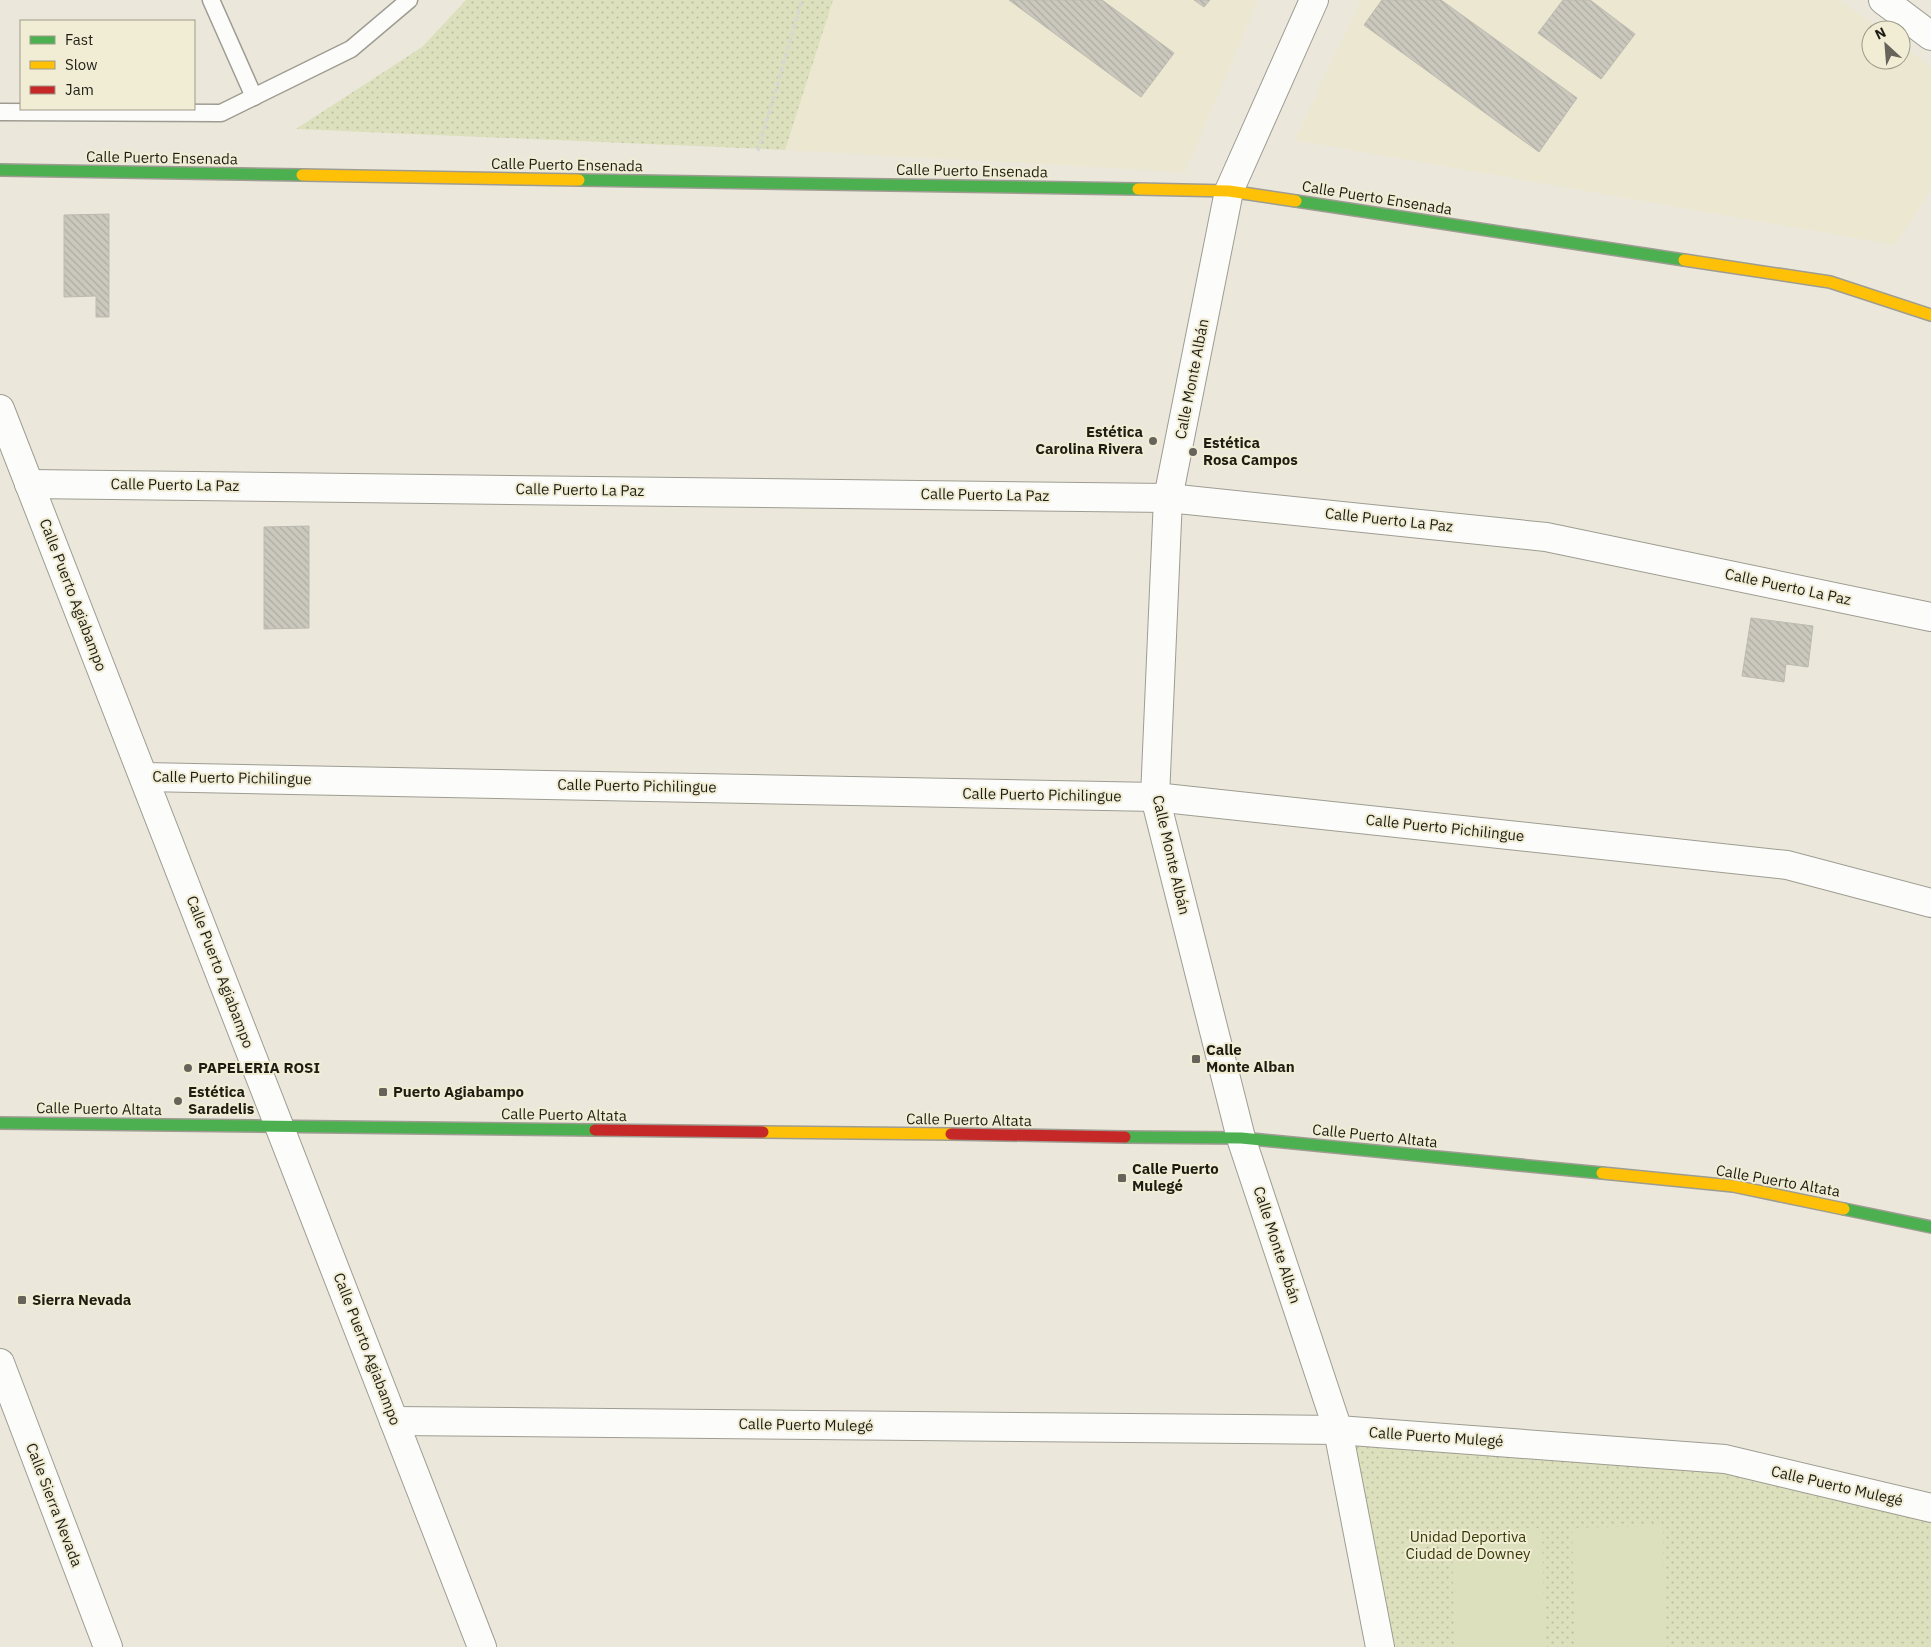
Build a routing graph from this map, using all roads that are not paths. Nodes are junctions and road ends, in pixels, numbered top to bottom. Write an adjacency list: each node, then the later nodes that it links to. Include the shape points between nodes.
1 (211, 0): 6 (lane)
2 (409, 0): 6 (lane, via 351,49)
3 (1314, 0): 9 (street, Calle Monte Albán)
4 (1883, 0): 5 (street)
5 (1931, 36)
6 (254, 97): 7 (lane, via 221,113)
7 (0, 112)
8 (0, 170): 9 (street, Calle Puerto Ensenada)
9 (1229, 191): 10 (street, Calle Puerto Ensenada, via 1830,282); 13 (street, Calle Monte Albán)
10 (1931, 314)
11 (0, 409): 12 (street, Calle Puerto Agiabampo)
12 (29, 484): 13 (street, Calle Puerto La Paz); 15 (street, Calle Puerto Agiabampo)
13 (1168, 498): 14 (street, Calle Puerto La Paz, via 1546,537); 16 (street, Calle Monte Albán)
14 (1931, 617)
15 (144, 776): 16 (street, Calle Puerto Pichilingue); 19 (street, Calle Puerto Agiabampo)
16 (1155, 797): 17 (street, Calle Puerto Pichilingue, via 1787,865); 20 (street, Calle Monte Albán)
17 (1931, 903)
18 (0, 1123): 19 (street, Calle Puerto Altata)
19 (280, 1127): 20 (street, Calle Puerto Altata); 23 (street, Calle Puerto Agiabampo)
20 (1241, 1138): 21 (street, Calle Puerto Altata, via 1733,1186); 24 (street, Calle Monte Albán)
21 (1931, 1227)
22 (0, 1363): 26 (street, Calle Sierra Nevada)
23 (394, 1421): 24 (street, Calle Puerto Mulegé); 27 (street, Calle Puerto Agiabampo)
24 (1338, 1430): 25 (street, Calle Puerto Mulegé, via 1725,1459); 28 (street, Calle Monte Albán)
25 (1931, 1508)
26 (108, 1647)
27 (482, 1647)
28 (1380, 1647)

